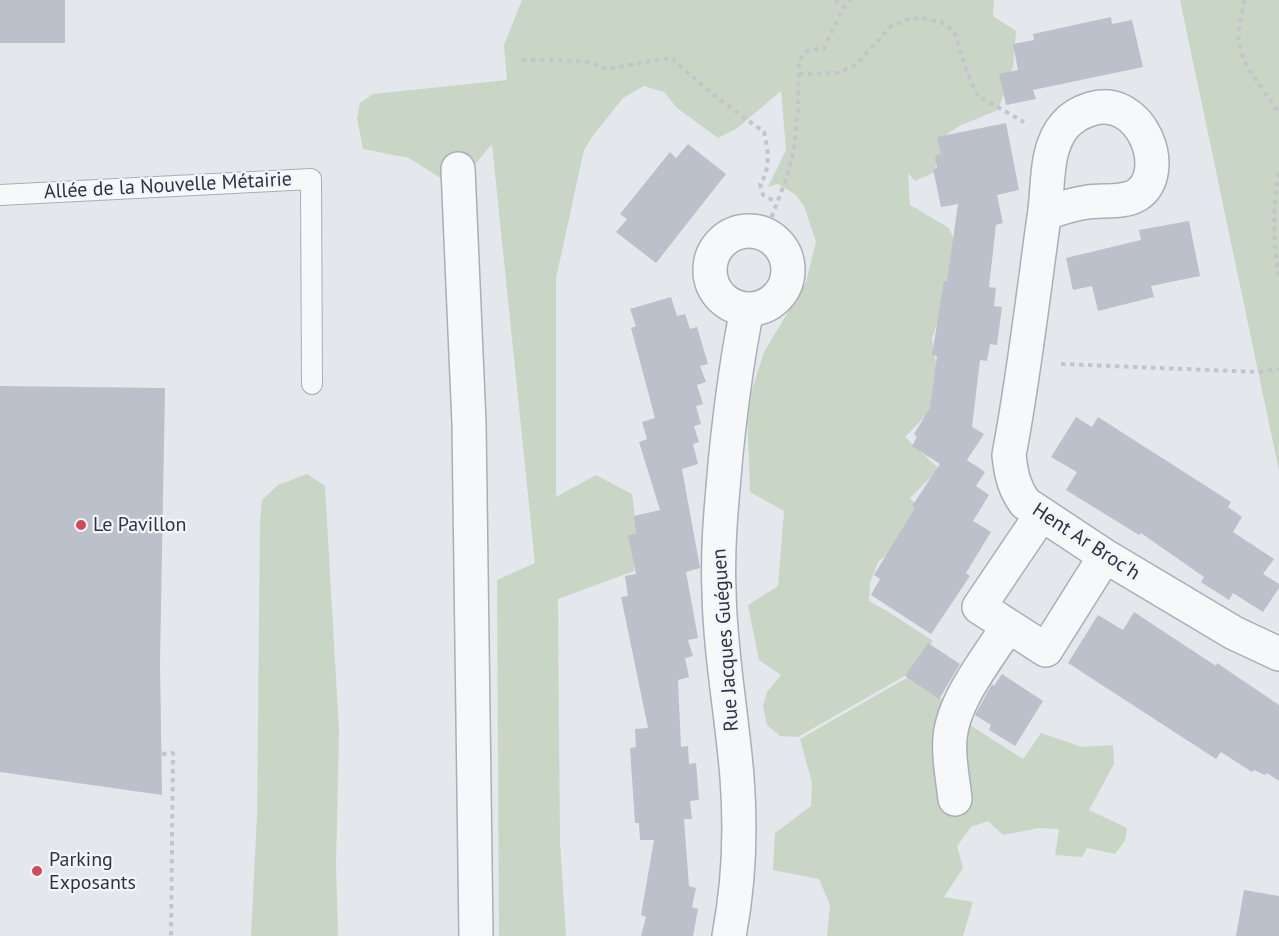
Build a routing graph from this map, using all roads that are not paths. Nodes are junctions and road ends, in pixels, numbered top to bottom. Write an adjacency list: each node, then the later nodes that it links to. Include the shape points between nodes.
1 (458, 169): 11 (street, via 469,423)
2 (0, 195): 5 (lane, Allée de la Nouvelle Métairie, via 310,179)
3 (1045, 214): 3 (street, Hent Ar Broc'h, via 1049,163 1064,125 1080,112 1098,106 1117,108 1133,116 1145,134 1150,152 1146,187 1123,200 1065,206); 6 (street, Hent Ar Broc'h, via 1009,455 1014,485 1025,503)
4 (747, 310): 4 (street, via 778,297 788,274 788,262 775,240 751,231 727,238 711,260 711,279 721,297); 12 (street, Rue Jacques Guéguen, via 731,405 719,532 718,592 739,819 738,867)
5 (312, 384)
6 (1041, 514): 7 (street, Hent Ar Broc'h); 8 (street, Hent Ar Broc'h, via 979,607)
7 (1105, 556): 8 (street, Hent Ar Broc'h, via 1046,650); 9 (street, Hent Ar Broc'h, via 1234,633)
8 (1008, 626): 10 (street, via 952,725)
9 (1279, 654)
10 (955, 799)
11 (476, 936)
12 (729, 936)

